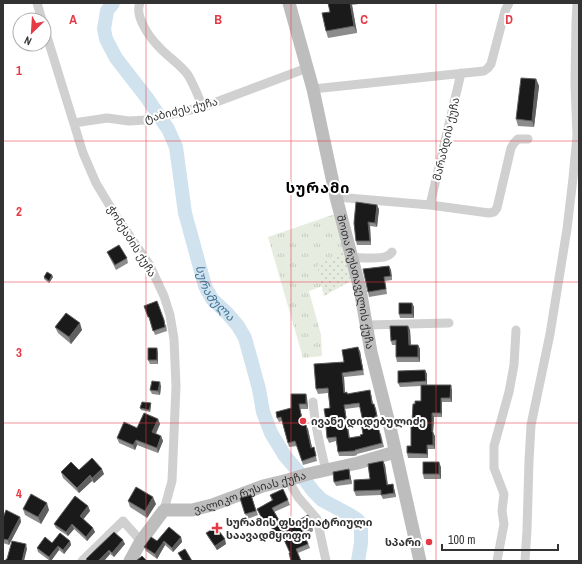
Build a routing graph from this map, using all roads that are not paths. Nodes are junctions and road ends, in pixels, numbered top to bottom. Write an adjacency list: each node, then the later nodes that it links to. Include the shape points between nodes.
1 (289, 3): 7 (street, შოთა რუსთაველის ქუჩა)
2 (509, 3): 8 (street, via 491,64 484,71)
3 (577, 3): 5 (street)
4 (138, 4): 10 (street, via 139,17 150,35 189,76)
5 (577, 24): 31 (street, via 577,136 573,178 550,334 531,425)
6 (52, 52): 11 (street, ჭონქაძის ქუჩა)
7 (307, 68): 9 (street, შოთა რუსთაველის ქუჩა); 10 (street, ტაბიძეს ქუჩა)
8 (461, 73): 9 (street); 14 (street, მარაბდის ქუჩა)
9 (313, 89): 13 (street, შოთა რუსთაველის ქუჩა)
10 (203, 106): 11 (street, ტაბიძეს ქუჩა, via 145,120 107,118)
11 (74, 123): 24 (street, ჭონქაძის ქუჩა, via 96,183 149,264 170,315 176,386 172,481)
12 (528, 139): 14 (street, via 518,139 511,148 494,212)
13 (336, 197): 14 (street); 16 (street, შოთა რუსთაველის ქუჩა)
14 (430, 205)
15 (392, 252): 16 (street, via 386,257)
16 (352, 257): 18 (street, შოთა რუსთაველის ქუჩა)
17 (449, 322): 18 (street)
18 (367, 325): 21 (street, შოთა რუსთაველის ქუჩა, via 371,352)
19 (516, 330): 30 (street, via 509,392 494,446 494,468 504,494 504,524)
20 (313, 402): 22 (street, via 320,450)
21 (396, 452): 22 (street, ვალიკო რუსიას ქუჩა); 29 (street, შოთა რუსთაველის ქუჩა)
22 (326, 470): 23 (street, ვალიკო რუსიას ქუჩა)
23 (289, 480): 24 (street, ვალიკო რუსიას ქუჩა, via 192,510); 28 (street, via 298,497 317,519)
24 (164, 510): 25 (street)
25 (141, 541): 26 (street, via 123,521); 27 (street)
26 (82, 561)
27 (130, 561)
28 (326, 561)
29 (420, 561)
30 (497, 561)
31 (525, 561)

